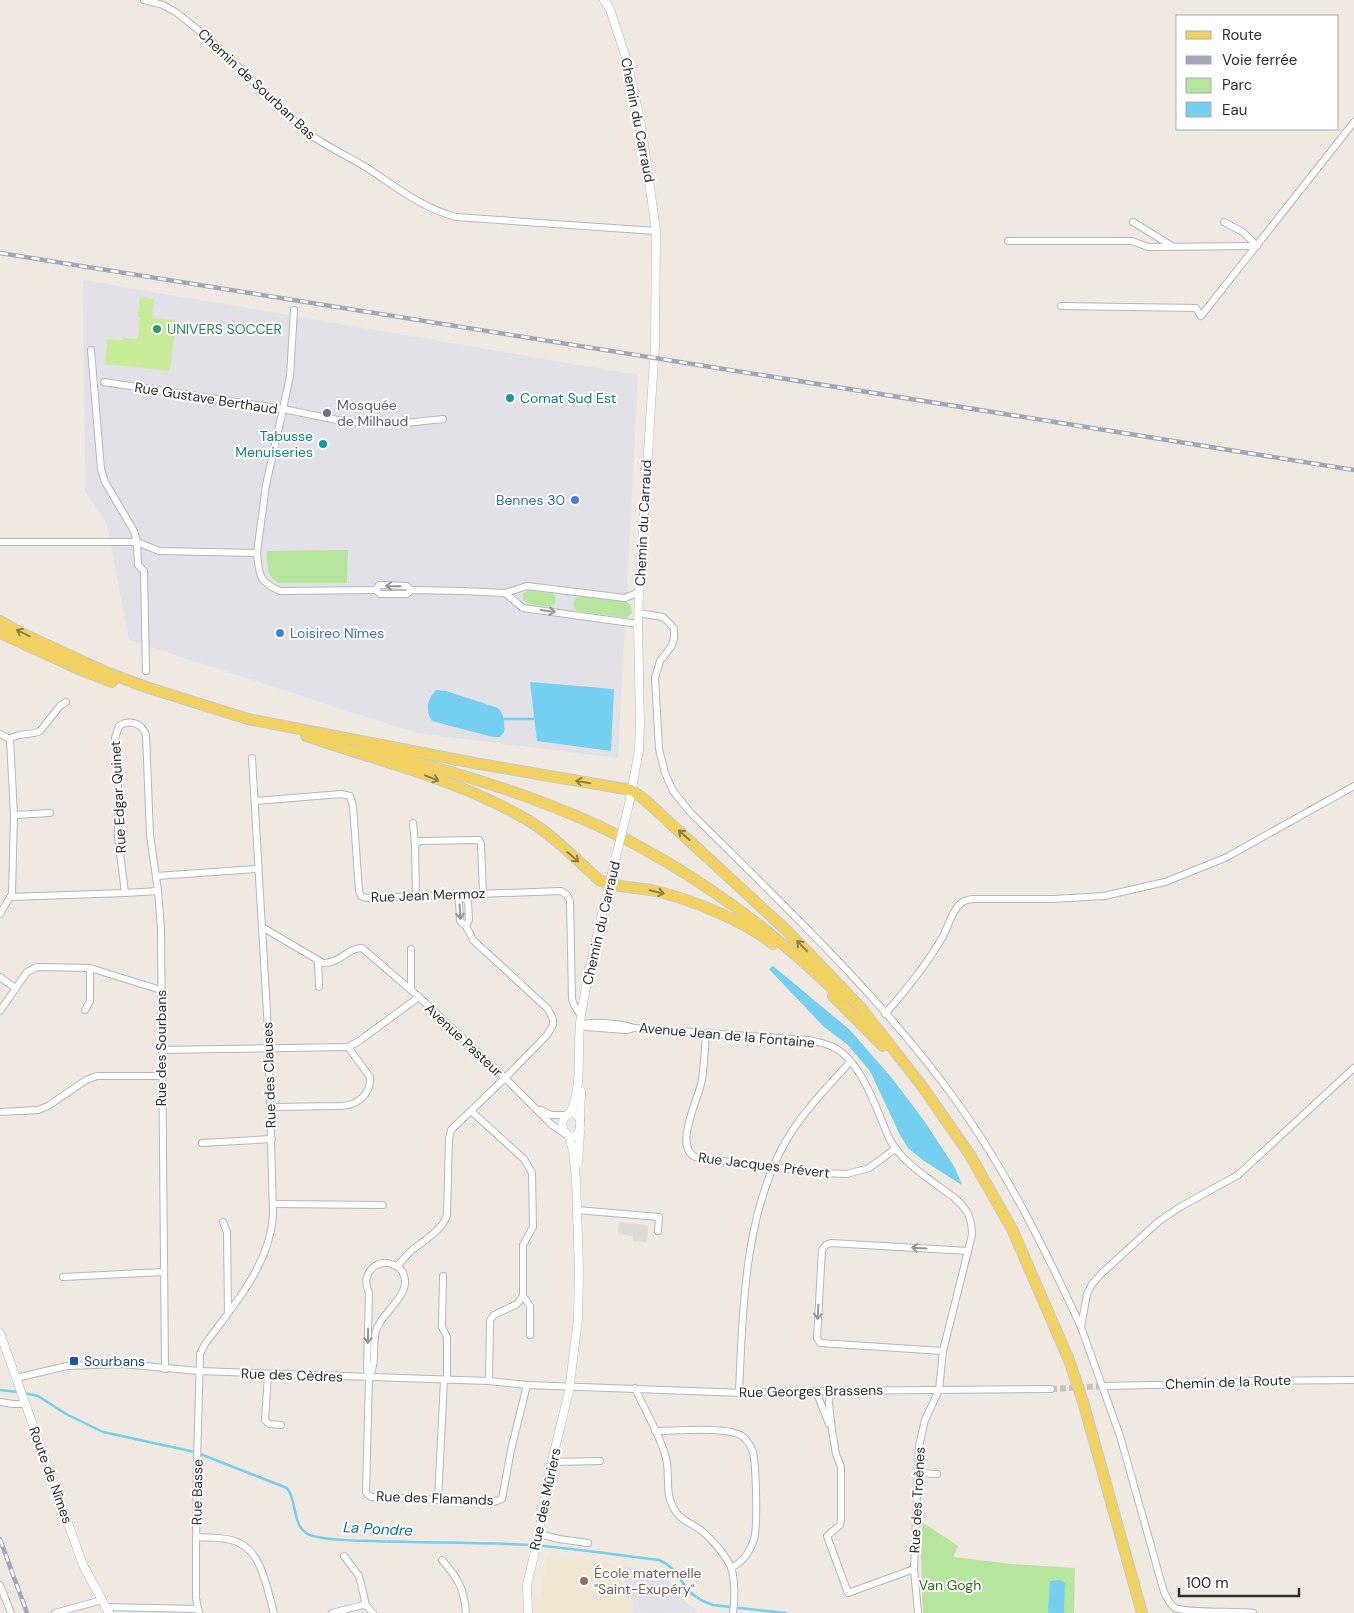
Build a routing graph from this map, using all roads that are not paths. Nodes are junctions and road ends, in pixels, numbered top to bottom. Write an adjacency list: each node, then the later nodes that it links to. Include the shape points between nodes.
1 (144, 0): 6 (street, Chemin de Sourban Bas, via 178,13 319,142 363,165 438,213 456,217)
2 (604, 0): 6 (street, Chemin du Carraud, via 628,64 642,130)
3 (1354, 122): 9 (street)
4 (1133, 222): 8 (street)
5 (1224, 222): 9 (street, via 1243,232)
6 (656, 231): 19 (street, Chemin du Carraud, via 655,344)
7 (1008, 241): 8 (street, via 1132,241 1148,246)
8 (1173, 246): 9 (street)
9 (1256, 246): 10 (street, via 1201,316 1196,308)
10 (1061, 306)
11 (294, 310): 14 (street, via 290,376)
12 (91, 350): 17 (street, via 101,469)
13 (104, 382): 14 (street, Rue Gustave Berthaud)
14 (284, 409): 15 (street, via 347,422 406,423); 18 (street, Rue Gustave Berthaud, via 266,485)
15 (443, 418)
16 (0, 542): 17 (street)
17 (137, 542): 18 (street, via 159,551); 25 (street, via 138,564 144,571)
18 (257, 553): 20 (street, Rue Gustave Berthaud, via 262,580 267,586 280,591 376,590 380,594 406,594 411,590 462,590)
19 (639, 592): 20 (street, via 625,598 528,586); 21 (street, Chemin du Carraud)
20 (505, 593): 23 (street, one-way to 23, via 523,608)
21 (638, 613): 23 (street, Chemin du Carraud); 62 (street, via 663,617 674,628 674,639 658,666 655,684 661,760 673,791 690,812 825,946)
22 (0, 621): 27 (main road, one-way to 22, via 108,673)
23 (638, 624): 34 (street, Chemin du Carraud, via 640,724)
24 (0, 633): 27 (main road, via 83,671 135,690 175,703)
25 (146, 671)
26 (66, 702): 31 (street, via 40,731)
27 (248, 719): 28 (main road)
28 (270, 724): 34 (main road, one-way to 28); 42 (main road, one-way to 42, via 410,769 492,800 540,829 599,880); 73 (main road, via 516,793 635,844 720,897 796,954 860,1014)
29 (143, 729): 41 (street, Rue des Sourbans); 45 (street, Rue Edgar Quinet, via 133,722 126,722 115,733 118,837)
30 (0, 734): 31 (street)
31 (10, 739): 37 (street)
32 (252, 758): 35 (street, Rue des Clauses)
33 (1354, 786): 62 (street, via 1225,858 1165,882 1104,896 1054,900 968,899 961,902 924,966)
34 (631, 790): 42 (street, Chemin du Carraud, bridge); 73 (main road, one-way to 34, via 861,1008 791,935 678,829)
35 (255, 801): 40 (street, Rue des Clauses); 46 (street, Rue Jean Mermoz, via 347,795 353,803 360,894 366,898)
36 (50, 813): 37 (street)
37 (14, 815): 48 (street)
38 (413, 823): 39 (street)
39 (415, 845): 44 (street, via 419,840 480,840); 46 (street)
40 (257, 869): 41 (street); 50 (street, Rue des Clauses)
41 (156, 876): 43 (street, Rue des Sourbans)
42 (609, 884): 63 (street, Chemin du Carraud); 73 (main road, one-way to 73, via 680,898 755,932 817,980)
43 (158, 891): 45 (street); 57 (street, Rue des Sourbans)
44 (483, 893): 47 (street, Rue Jean Mermoz); 63 (street, Rue Jean Mermoz, via 558,890 567,895 570,900 572,999)
45 (126, 894): 48 (street)
46 (416, 896): 47 (street, Rue Jean Mermoz)
47 (463, 896): 74 (street, via 459,901 460,921 475,943 548,1009 552,1019 553,1025 547,1035)
48 (10, 897): 49 (street)
49 (0, 914)
50 (262, 927): 52 (street); 68 (street, Rue des Clauses)
51 (411, 949): 58 (street)
52 (318, 961): 55 (street); 58 (street, via 332,962 361,947)
53 (90, 968): 56 (street, via 37,967 27,972); 57 (street); 60 (street, via 90,1001)
54 (0, 977): 56 (street)
55 (319, 987)
56 (16, 988): 61 (street)
57 (161, 990): 69 (street, Rue des Sourbans)
58 (411, 990): 59 (street)
59 (419, 997): 67 (street, Avenue Pasteur); 74 (street, Avenue Pasteur)
60 (85, 1010)
61 (0, 1011)
62 (886, 1014): 100 (street, via 946,1087 990,1151 1043,1247)
63 (581, 1016): 64 (street, Chemin du Carraud)
64 (580, 1025): 65 (street, Avenue Jean de la Fontaine, via 627,1025); 66 (street, Chemin du Carraud)
65 (706, 1034): 70 (street, Avenue Jean de la Fontaine, via 809,1040 839,1050); 86 (street, Rue Jacques Prévert, via 702,1081 689,1124 689,1154 696,1158)
66 (579, 1046): 79 (street, Chemin du Carraud, via 576,1099); 80 (street, Chemin du Carraud)
67 (348, 1047): 68 (street); 76 (street, via 370,1077 367,1091 360,1101 350,1106)
68 (268, 1049): 69 (street); 76 (street, Rue des Clauses)
69 (161, 1050): 72 (street, Rue des Sourbans)
70 (850, 1062): 85 (street, Avenue Jean de la Fontaine, via 865,1083); 86 (street, via 794,1128)
71 (1354, 1068): 100 (street, via 1238,1175 1158,1222 1102,1272 1087,1294)
72 (161, 1076): 78 (street, via 97,1076 38,1110); 95 (street, Rue des Sourbans)
73 (914, 1076): 151 (main road, bridge, via 965,1147 1012,1228 1069,1360)
74 (505, 1078): 75 (street, Avenue Pasteur); 77 (street)
75 (533, 1105): 79 (street, Avenue Pasteur, via 551,1115); 82 (street, Avenue Pasteur)
76 (271, 1107): 83 (street, Rue des Clauses)
77 (471, 1111): 94 (street, via 450,1134 446,1220); 98 (street, via 524,1159 532,1173 533,1227 524,1246)
78 (0, 1112)
79 (568, 1114): 80 (street); 82 (street, Chemin du Carraud, via 562,1124)
80 (580, 1119): 81 (street, Chemin du Carraud)
81 (580, 1130): 82 (street, via 577,1135); 87 (street, Chemin du Carraud)
82 (567, 1135): 87 (street, Chemin du Carraud, via 573,1150)
83 (272, 1139): 84 (street); 88 (street, Rue des Clauses)
84 (202, 1143)
85 (895, 1149): 86 (street, Rue Jacques Prévert, via 869,1168 847,1174); 93 (street, Avenue Jean de la Fontaine, via 964,1207 972,1228)
86 (774, 1167): 120 (street, via 761,1202 749,1258)
87 (576, 1180): 90 (street, Chemin du Carraud)
88 (274, 1204): 89 (street); 99 (street, Rue des Clauses, via 272,1229 264,1258)
89 (383, 1205)
90 (577, 1210): 92 (street, via 659,1217); 113 (street, Chemin du Carraud, via 579,1308)
91 (223, 1222): 99 (street, via 228,1232)
92 (658, 1231)
93 (968, 1251): 103 (street, Avenue Jean de la Fontaine); 103 (street, one-way to 103, via 831,1244 822,1250 817,1338 820,1342)
94 (397, 1266): 108 (street, via 403,1272 406,1288 377,1327 374,1368); 108 (street, one-way to 108, via 380,1264 370,1270 366,1282 369,1293)
95 (163, 1272): 97 (street); 104 (street, Rue des Sourbans)
96 (443, 1276): 109 (street, via 442,1327 447,1337)
97 (63, 1277)
98 (522, 1296): 102 (street, via 530,1306); 111 (street, via 517,1304 490,1320)
99 (228, 1312): 105 (street, Rue des Clauses, via 202,1350)
100 (1081, 1327): 114 (street)
101 (0, 1333): 107 (street, Route de Nîmes)
102 (530, 1334)
103 (944, 1351): 118 (street, Avenue Jean de la Fontaine)
104 (165, 1369): 105 (street, Rue des Cèdres); 107 (street, Rue des Cèdres, via 90,1364)
105 (199, 1371): 106 (street, Rue des Cèdres); 132 (street, Rue Basse)
106 (268, 1374): 108 (street, Rue des Cèdres); 123 (street, via 265,1420 269,1424)
107 (16, 1378): 122 (street, Route de Nîmes)
108 (369, 1378): 109 (street, Rue des Cèdres); 130 (street, Rue des Flamands, via 366,1494)
109 (445, 1380): 111 (street, Rue des Cèdres); 130 (street)
110 (1354, 1380): 114 (street, Chemin de la Route)
111 (489, 1382): 112 (street, Rue des Cèdres)
112 (527, 1385): 113 (street, Rue des Cèdres); 130 (street, Rue des Flamands, via 502,1499 494,1502)
113 (570, 1386): 115 (street, Rue Georges Brassens); 127 (street, Rue des Mûriers)
114 (1103, 1386): 152 (street, via 1168,1601 1174,1608 1188,1613)
115 (635, 1388): 120 (street, Rue Georges Brassens); 125 (street)
116 (1052, 1389): 118 (street, Rue Georges Brassens)
117 (830, 1390): 118 (street, Rue Georges Brassens); 119 (street, Rue Georges Brassens); 124 (street)
118 (938, 1390): 128 (street, Rue des Troènes, via 920,1439)
119 (816, 1391): 120 (street, Rue Georges Brassens); 124 (street)
120 (739, 1392)
121 (0, 1402): 122 (street)
122 (25, 1404): 140 (street, Route de Nîmes, via 83,1565)
123 (281, 1425)
124 (832, 1430): 137 (street, via 841,1467 841,1519 840,1525 827,1536 848,1592)
125 (655, 1431): 136 (street, via 666,1460 673,1508 717,1546); 136 (street, via 733,1432 741,1435 750,1446 755,1476 755,1537 745,1557)
126 (600, 1461): 127 (street)
127 (553, 1462): 131 (street, Rue des Mûriers)
128 (918, 1473): 129 (street); 137 (street, Rue des Troènes)
129 (937, 1474)
130 (438, 1500)
131 (538, 1535): 133 (street); 148 (street, Rue des Mûriers, via 528,1585)
132 (196, 1537): 141 (street, Rue Basse); 144 (street, via 232,1540 249,1549 258,1563)
133 (588, 1543)
134 (344, 1556): 139 (street, via 359,1576)
135 (442, 1560): 147 (street, via 461,1584)
136 (731, 1568): 149 (street, via 735,1600)
137 (914, 1569): 150 (street, Rue des Troènes)
138 (0, 1585): 142 (street)
139 (366, 1605): 145 (street); 146 (street)
140 (106, 1607): 141 (street); 143 (street)
141 (199, 1611)
142 (11, 1613)
143 (56, 1613)
144 (274, 1613)
145 (332, 1613)
146 (374, 1613)
147 (466, 1613)
148 (528, 1613)
149 (733, 1613)
150 (918, 1613)
151 (1142, 1613)
152 (1253, 1613)

